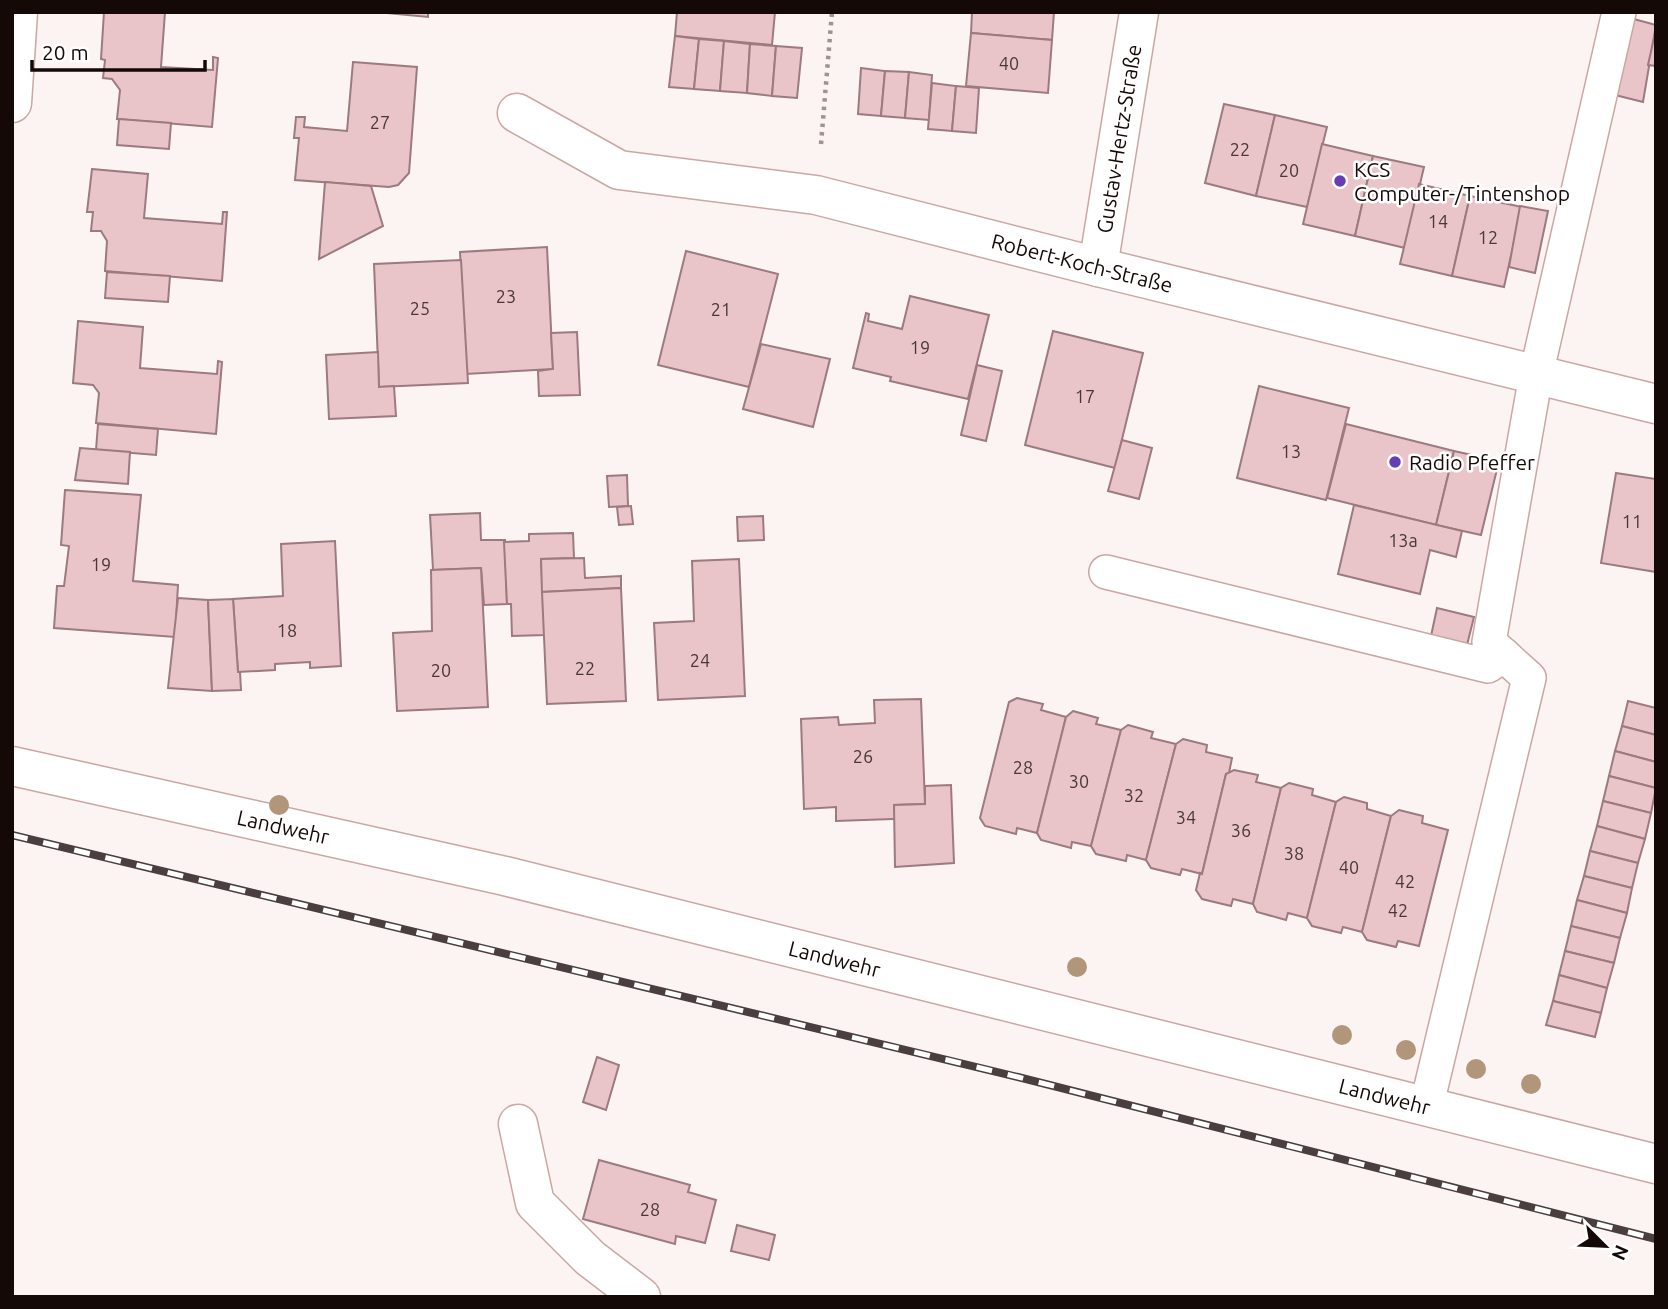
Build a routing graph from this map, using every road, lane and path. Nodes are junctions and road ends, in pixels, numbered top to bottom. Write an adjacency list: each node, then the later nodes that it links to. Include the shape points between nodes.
1 (18, 12): 5 (street)
2 (832, 12): 7 (path)
3 (1139, 12): 8 (street, Gustav-Hertz-Straße)
4 (1619, 12): 9 (lane)
5 (12, 103)
6 (517, 113): 7 (street, Robert-Koch-Straße, via 619,170)
7 (817, 195): 8 (street, Robert-Koch-Straße)
8 (1098, 267): 9 (street, Robert-Koch-Straße)
9 (1536, 375): 10 (street, Robert-Koch-Straße); 12 (lane, via 1489,642)
10 (1656, 404)
11 (1106, 572): 12 (lane, via 1488,666)
12 (1504, 655): 14 (lane, via 1530,678)
13 (12, 766): 14 (street, Landwehr, via 505,876)
14 (1426, 1108): 16 (street, Landwehr)
15 (518, 1124): 17 (street, via 535,1203 590,1258)
16 (1656, 1164)
17 (641, 1297)

